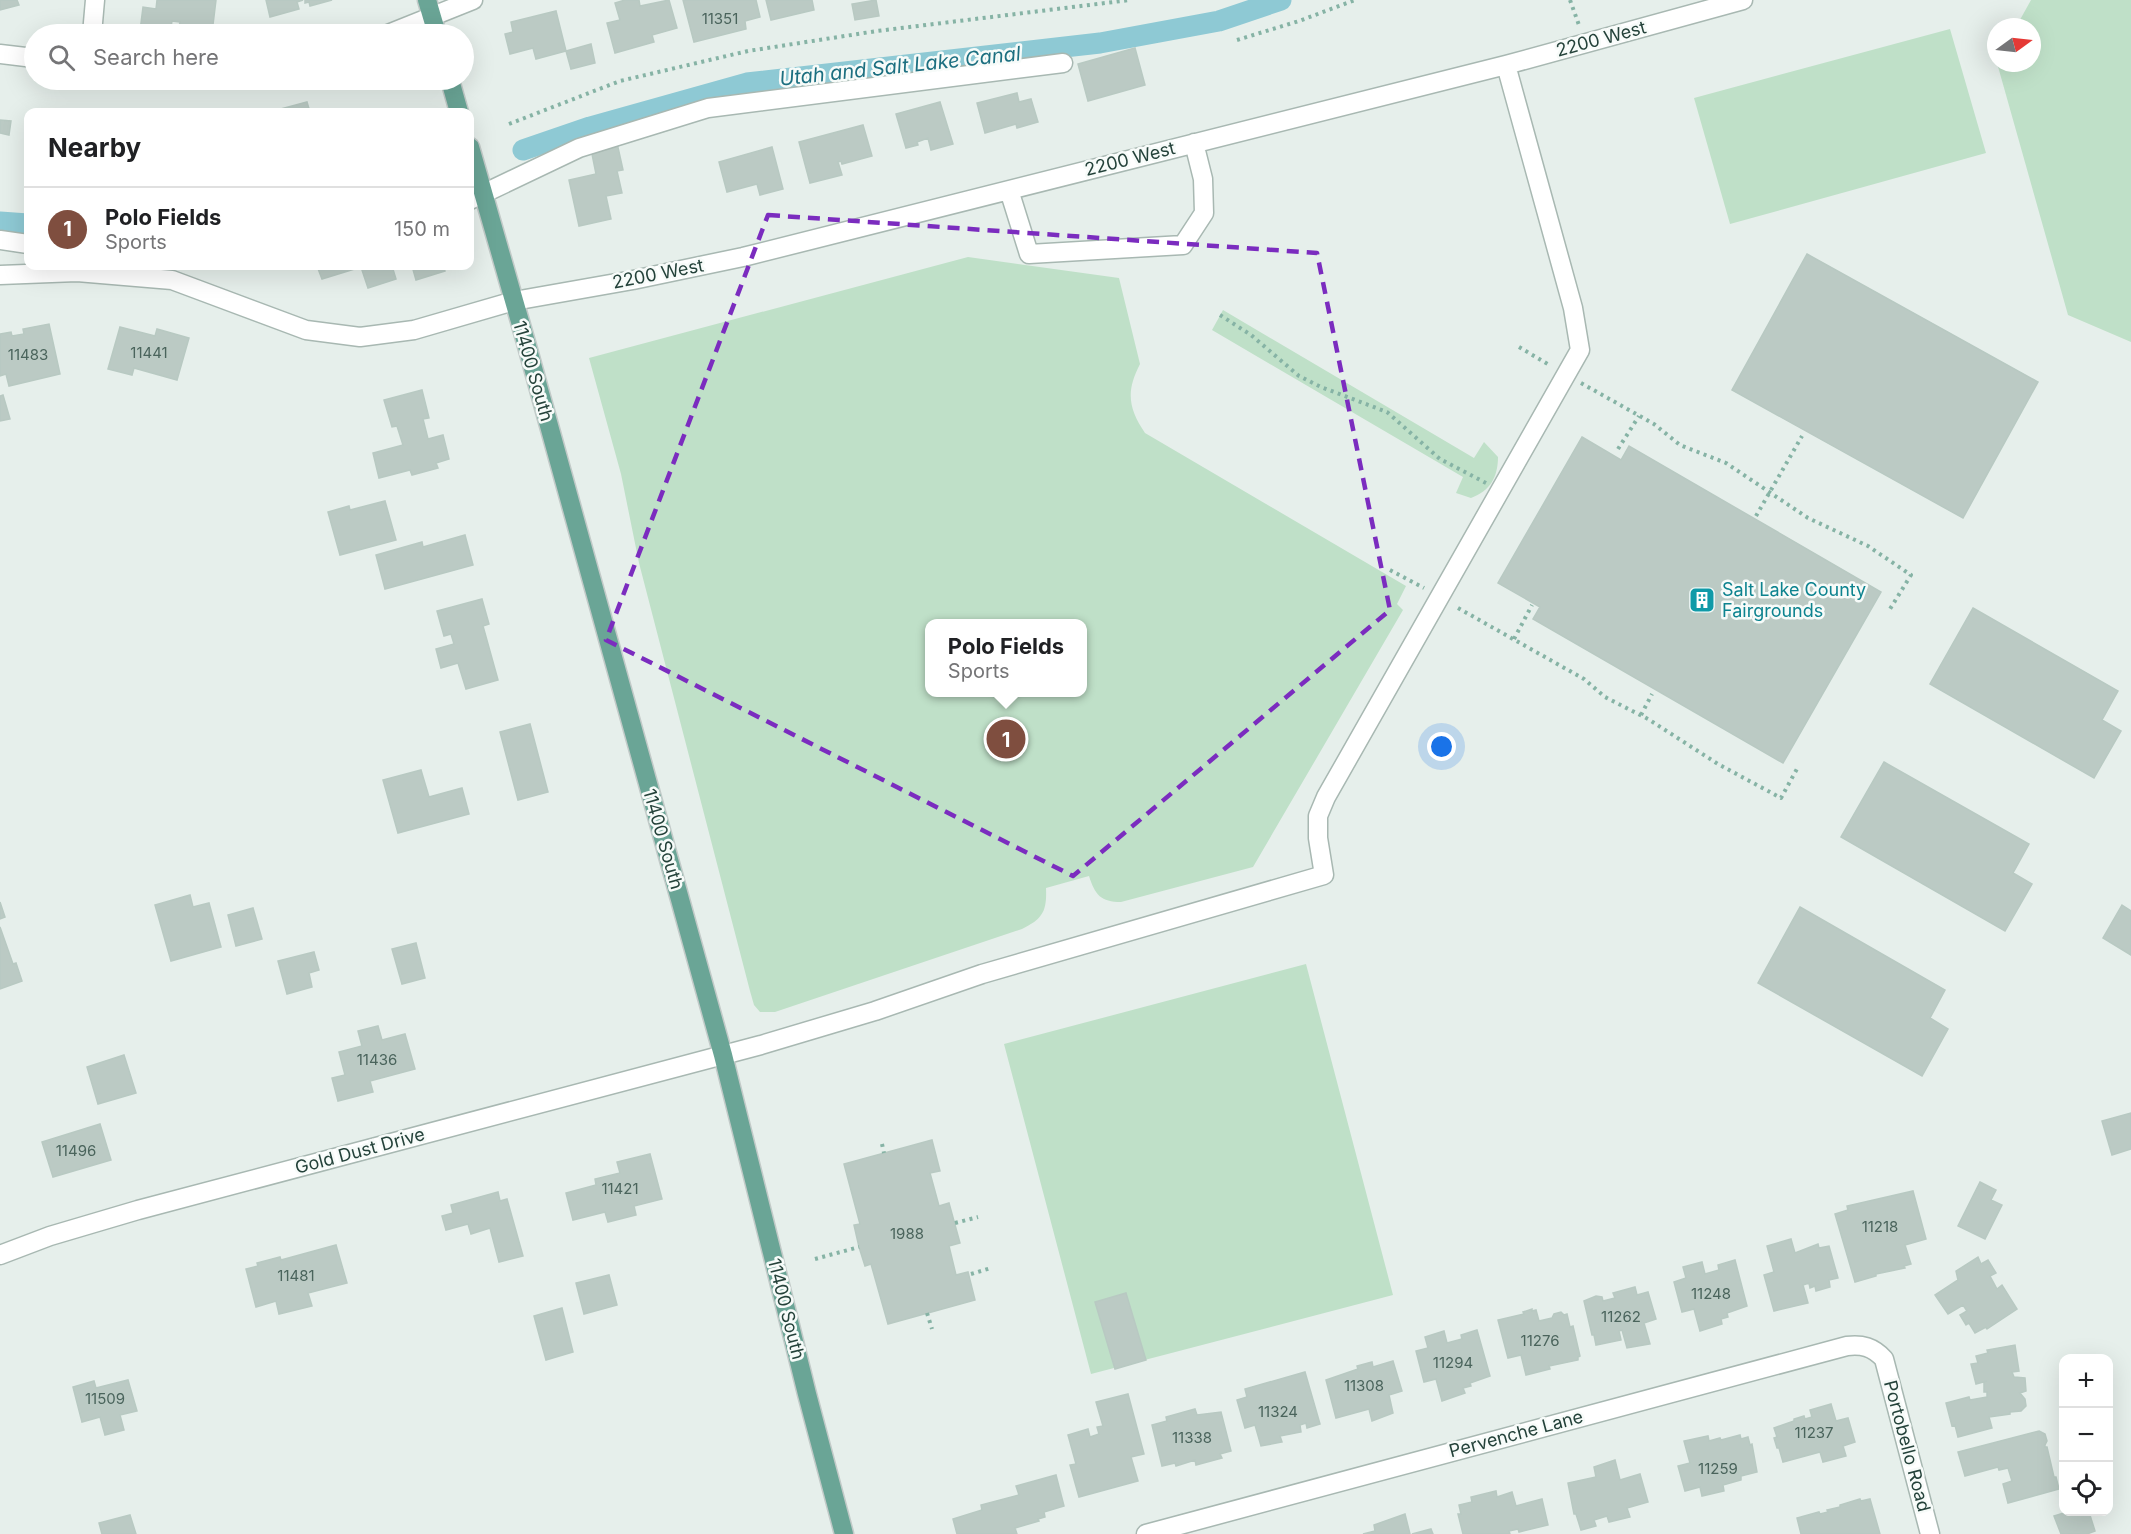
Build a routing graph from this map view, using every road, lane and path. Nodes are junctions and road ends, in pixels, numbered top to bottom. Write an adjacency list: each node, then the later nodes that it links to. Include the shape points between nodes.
1 (95, 0): 8 (street)
2 (473, 0): 7 (street)
3 (1130, 0): 19 (path, via 748,51 620,81)
4 (1355, 0): 11 (path)
5 (1570, 0): 12 (path)
6 (1743, 0): 12 (street, 2200 West)
7 (429, 8): 9 (street); 10 (main road)
8 (93, 24)
9 (404, 24)
10 (434, 24)
11 (1238, 40)
12 (1585, 43): 16 (street, 2200 West)
13 (0, 54): 14 (street)
14 (24, 57)
15 (1063, 63): 23 (street, via 708,108 579,148)
16 (1506, 65): 20 (street, 2200 West); 47 (street, Gold Dust Drive, via 1573,308 1580,350 1326,797 1318,816 1324,875 982,974)
17 (453, 90): 18 (main road)
18 (458, 108)
19 (508, 124)
20 (1194, 143): 22 (street, 2200 West); 22 (street, via 1203,179 1204,213 1182,245 1029,254)
21 (474, 180): 23 (main road, 11400 South)
22 (1009, 190): 27 (street, 2200 West, via 743,257)
23 (476, 197): 27 (main road, 11400 South)
24 (0, 240): 25 (street)
25 (24, 243)
26 (0, 275): 27 (street, 2200 West, via 77,272 172,280 306,330 360,337 414,330)
27 (514, 300): 47 (main road, 11400 South)
28 (1220, 315): 35 (path, via 1251,335 1299,376 1387,412 1440,459)
29 (1519, 346): 30 (path)
30 (1554, 368)
31 (1581, 382): 32 (path)
32 (1639, 416): 34 (path); 36 (path, via 1680,445 1726,463)
33 (1802, 436): 36 (path)
34 (1617, 449)
35 (1489, 485)
36 (1769, 492): 37 (path); 42 (path, via 1808,518 1868,546 1911,575)
37 (1756, 516)
38 (1390, 570): 39 (path)
39 (1430, 591)
40 (1532, 605): 43 (path)
41 (1458, 608): 43 (path)
42 (1890, 609)
43 (1514, 639): 45 (path, via 1584,679 1605,697)
44 (1652, 694): 45 (path)
45 (1641, 715): 46 (path, via 1781,798)
46 (1798, 767)
47 (723, 1056): 53 (street, Gold Dust Drive, via 127,1213); 60 (main road, 11400 South)
48 (882, 1144): 49 (path)
49 (884, 1153)
50 (978, 1217): 51 (path)
51 (955, 1223)
52 (860, 1247): 54 (path)
53 (0, 1255)
54 (815, 1259)
55 (992, 1268): 56 (path)
56 (971, 1274)
57 (927, 1313): 58 (path)
58 (932, 1329)
59 (1884, 1359): 61 (street, Pervenche Lane, via 1867,1347 1847,1346); 62 (street, Portobello Road)
60 (844, 1534)
61 (1146, 1534)
62 (1930, 1534)

